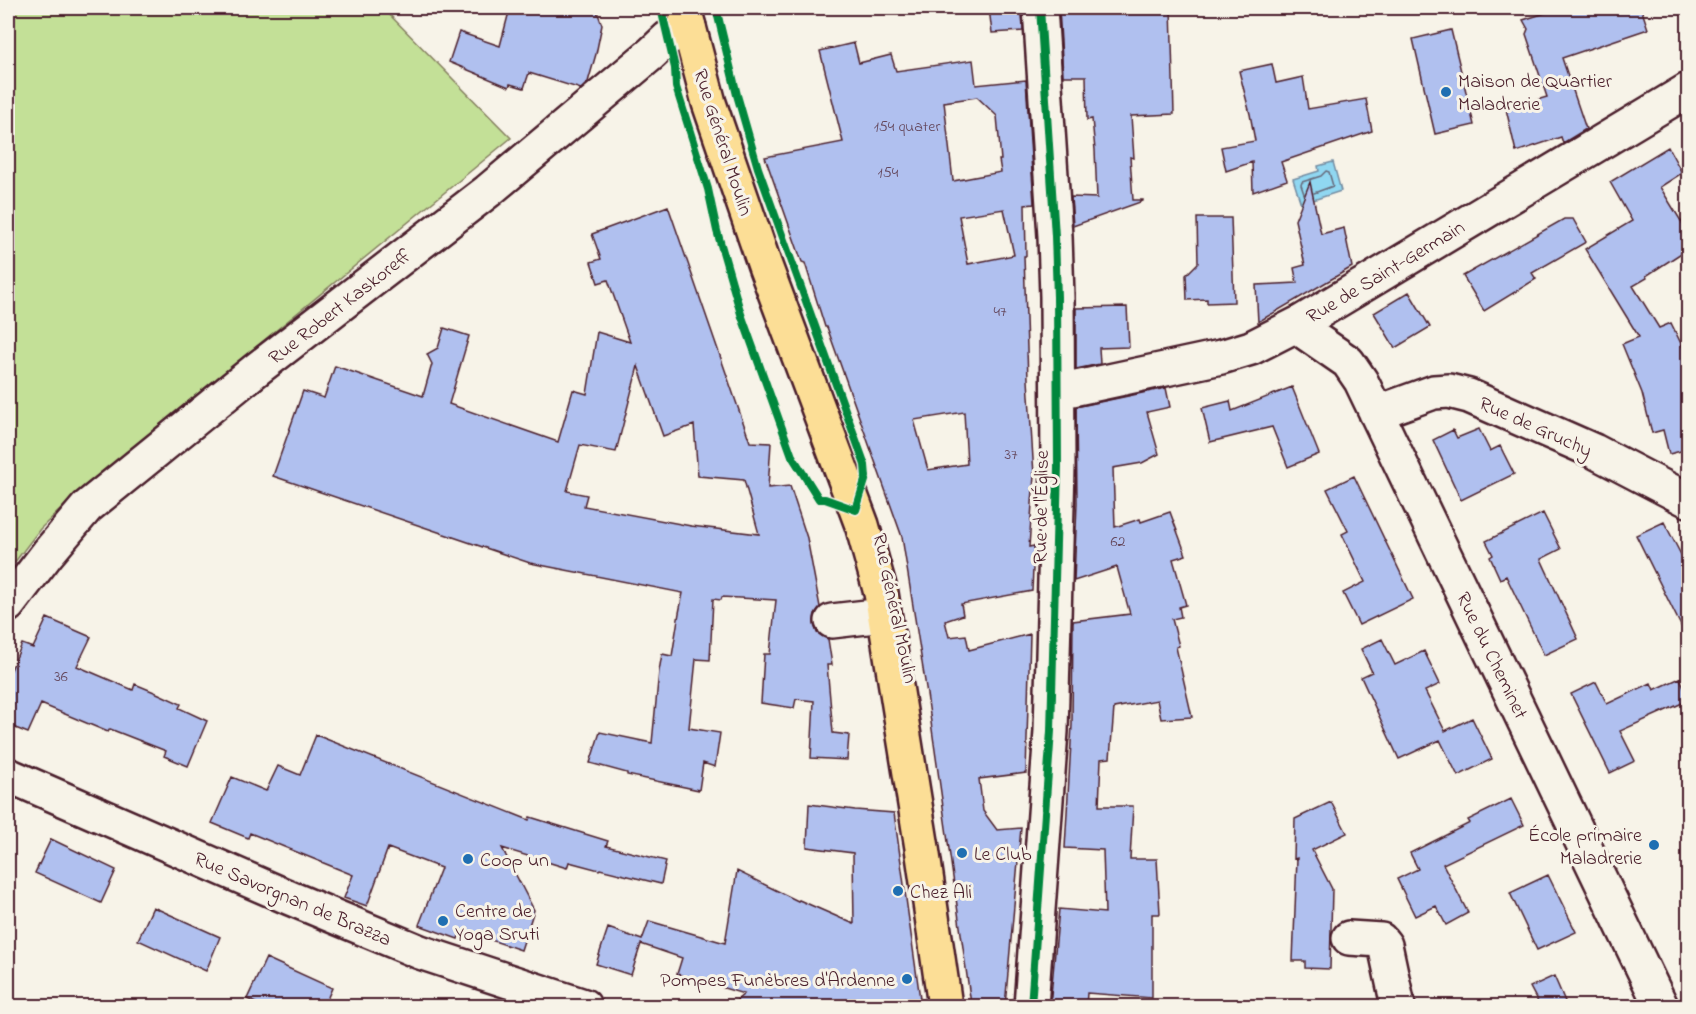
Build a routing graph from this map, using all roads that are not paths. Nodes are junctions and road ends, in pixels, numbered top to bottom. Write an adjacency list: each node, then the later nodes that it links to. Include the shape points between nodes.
1 (1040, 8): 5 (street, Rue de l'Église, via 1055,236)
2 (686, 17): 8 (street, Rue Robert Kaskoreff, via 651,54 488,191 257,369 87,507); 9 (main road, Rue Général Moulin, via 709,103 765,266 862,525)
3 (1689, 90): 4 (street, Rue de Saint-Germain)
4 (1300, 323): 5 (street, Rue de Saint-Germain, via 1251,348 1221,357); 6 (street, Rue du Cheminet, via 1306,333 1348,362)
5 (1058, 392): 15 (street, Rue de l'Église, via 1051,731)
6 (1376, 413): 7 (street, Rue de Gruchy, via 1434,392 1469,396 1594,451); 17 (street, Rue du Cheminet)
7 (1689, 500)
8 (8, 605)
9 (884, 615): 10 (street); 14 (main road, Rue Général Moulin)
10 (832, 621)
11 (8, 775): 13 (street, Rue Savorgnan de Brazza, via 420,952)
12 (1349, 938): 16 (street, via 1381,940 1385,945)
13 (584, 1006)
14 (945, 1006)
15 (1031, 1006)
16 (1398, 1006)
17 (1661, 1006)

